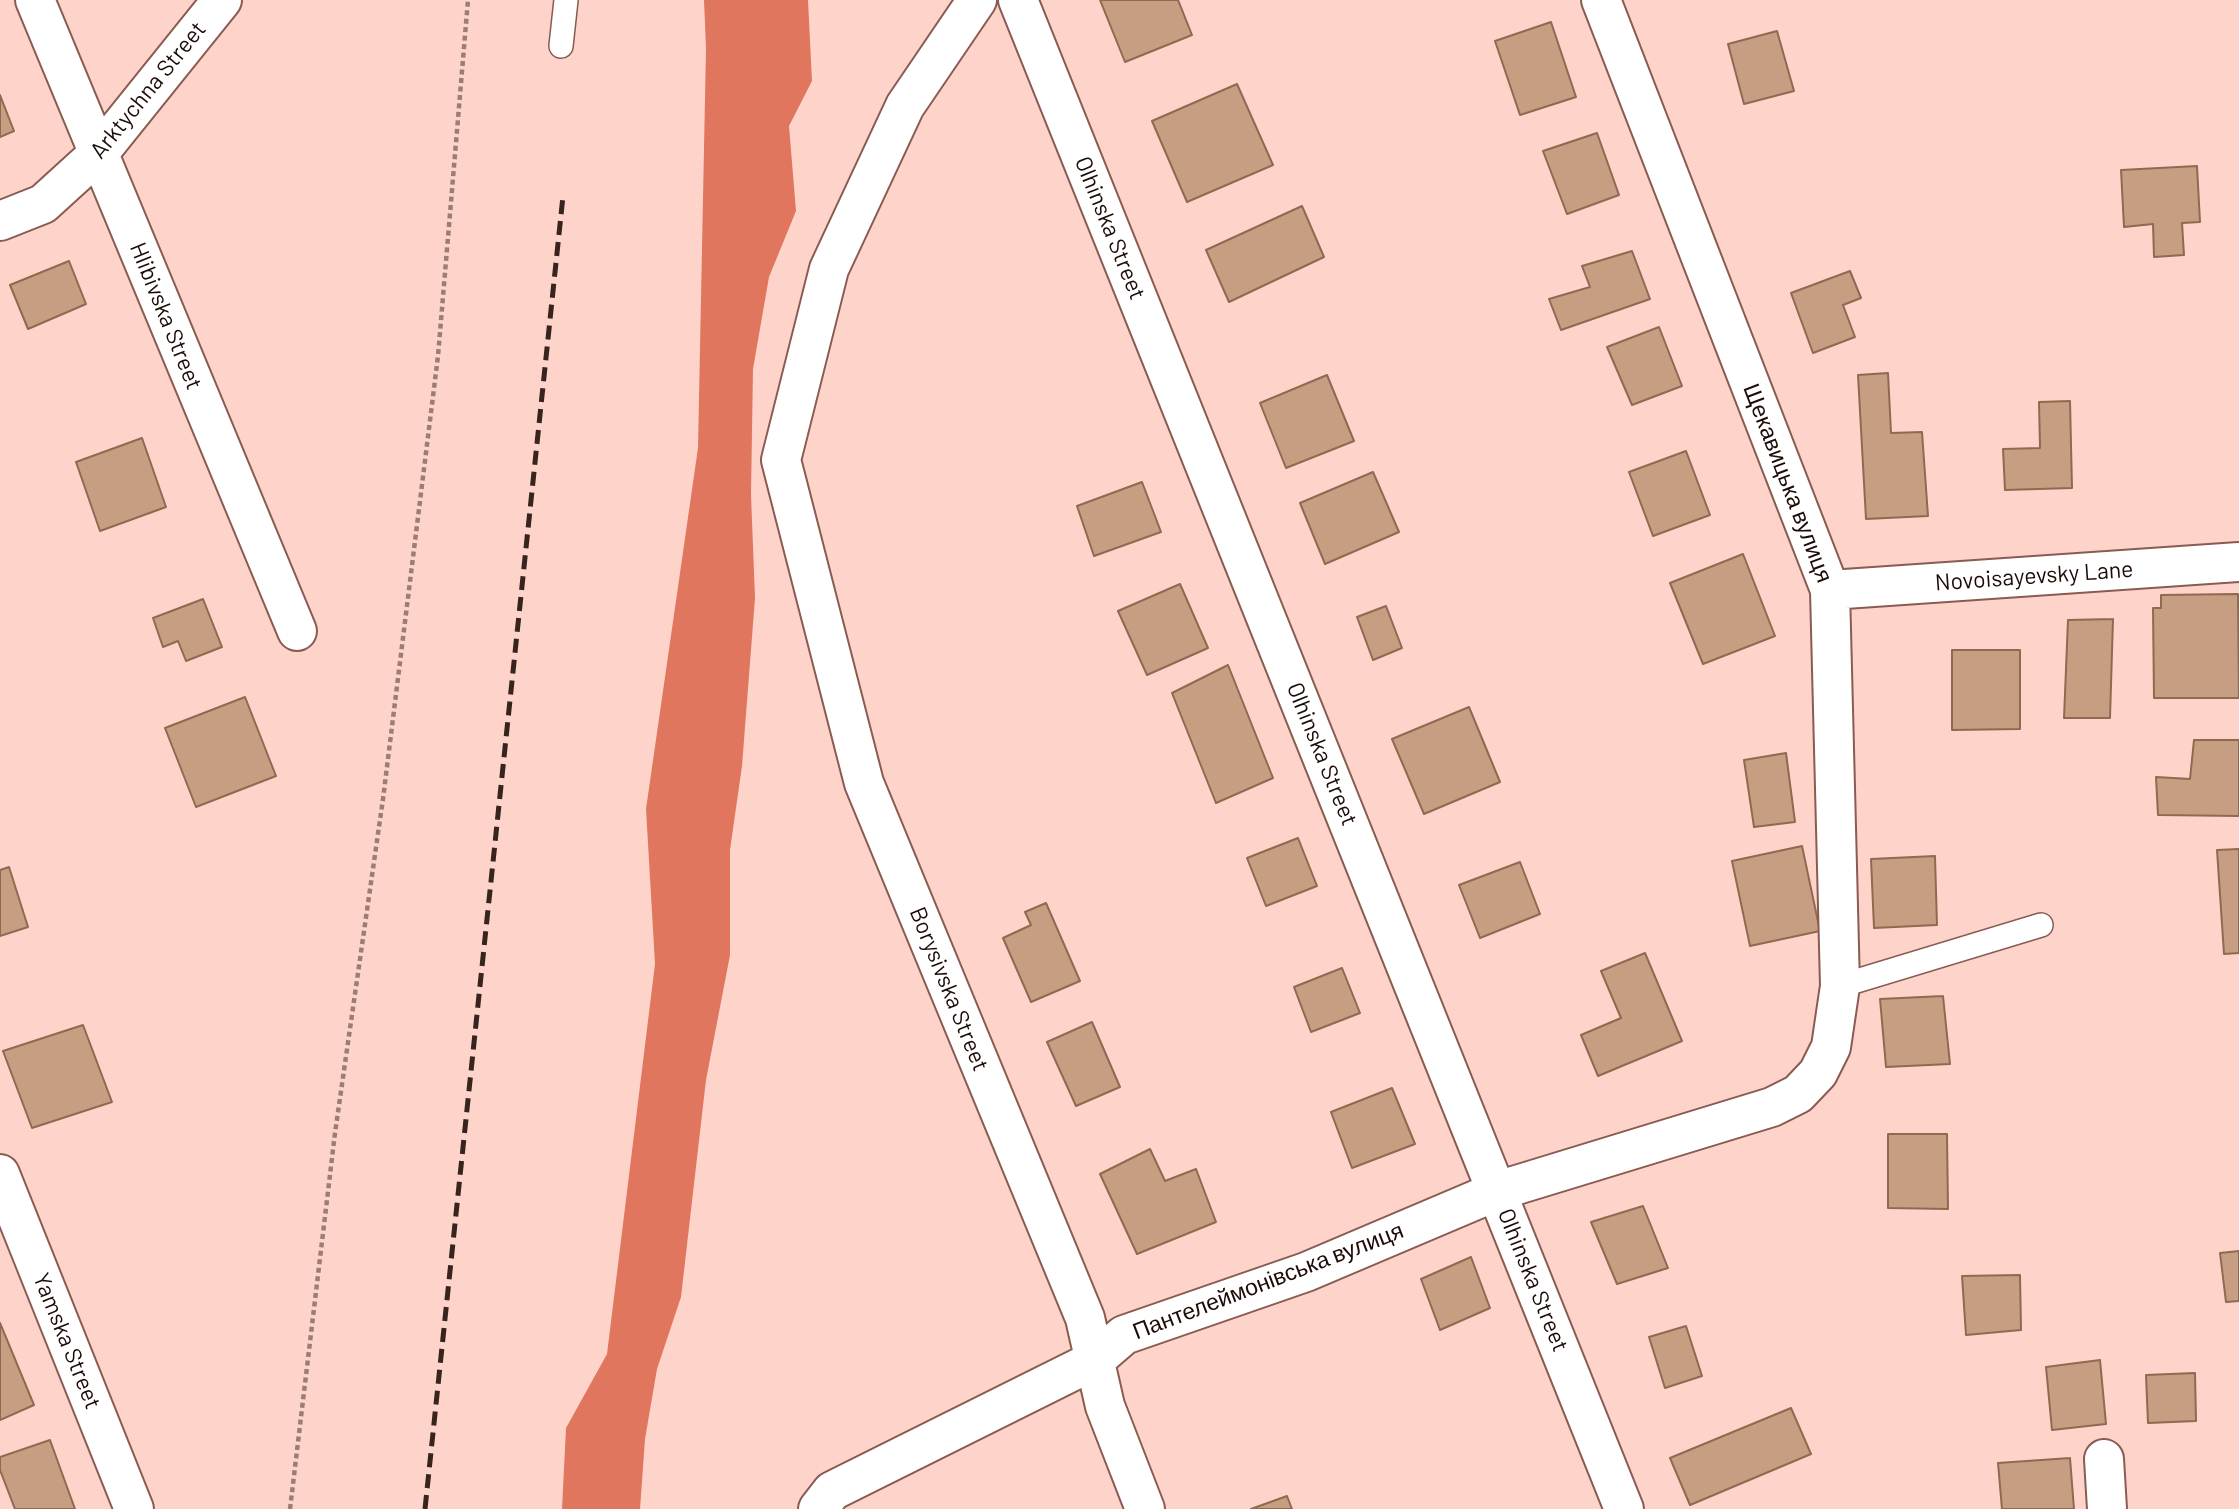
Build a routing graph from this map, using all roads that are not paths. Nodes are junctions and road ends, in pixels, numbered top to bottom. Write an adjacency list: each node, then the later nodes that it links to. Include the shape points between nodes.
1 (35, 0): 8 (street, Hlibivska Street)
2 (222, 0): 8 (street, Arktychna Street)
3 (566, 0): 7 (lane)
4 (977, 0): 18 (street, Borysivska Street, via 905,106 829,269 781,460 864,783 1084,1318)
5 (1018, 0): 17 (street, Olhinska Street)
6 (1601, 0): 11 (street, Щекавицька вулиця)
7 (561, 46)
8 (99, 153): 9 (street, Arktychna Street, via 43,204); 12 (street, Hlibivska Street)
9 (0, 221)
10 (2239, 562): 11 (street, Novoisayevsky Lane)
11 (1830, 590): 14 (street, Щекавицька вулиця)
12 (297, 631)
13 (2041, 925): 14 (lane)
14 (1839, 986): 15 (street, Щекавицька вулиця, via 1831,1047)
15 (1818, 1073): 17 (street, Пантелеймонівська вулиця, via 1798,1094 1772,1107)
16 (0, 1174): 20 (street, Yamska Street)
17 (1497, 1191): 18 (street, Пантелеймонівська вулиця, via 1306,1272 1124,1335); 23 (street, Olhinska Street)
18 (1095, 1360): 21 (street, Пантелеймонівська вулиця, via 832,1491); 22 (street, Borysivska Street, via 1105,1406)
19 (2104, 1458): 24 (street)
20 (134, 1509)
21 (818, 1509)
22 (1145, 1509)
23 (1624, 1509)
24 (2107, 1509)

